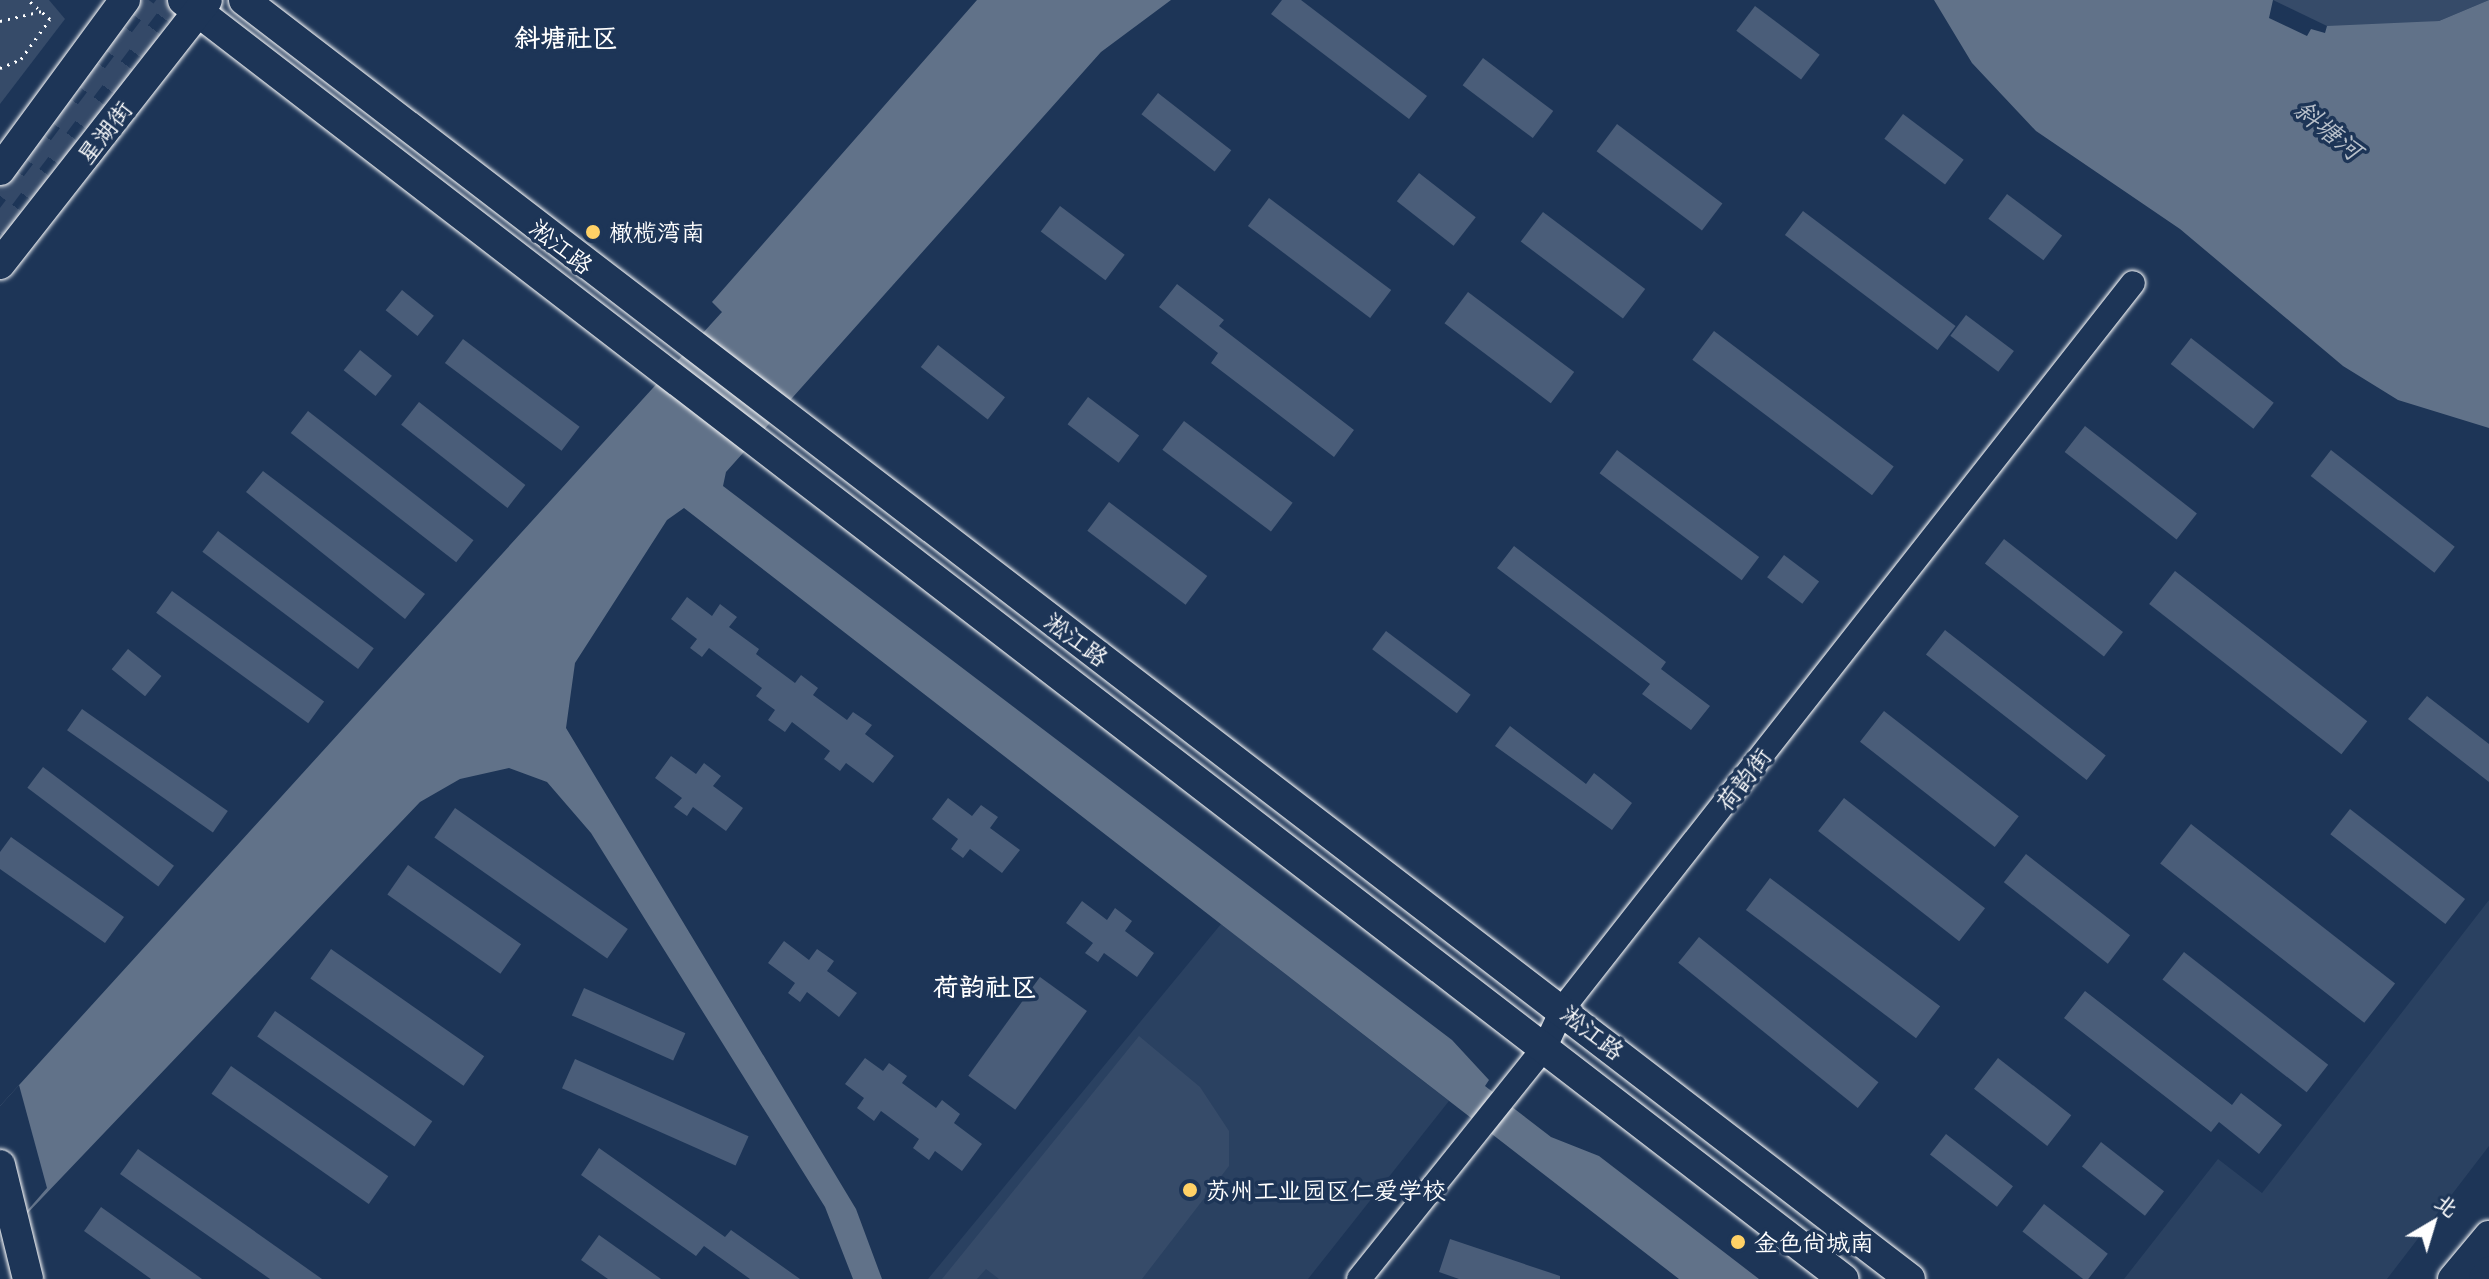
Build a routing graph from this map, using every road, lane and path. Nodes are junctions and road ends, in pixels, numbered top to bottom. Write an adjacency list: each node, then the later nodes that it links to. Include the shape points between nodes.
1 (28, 0): 5 (path)
2 (125, 0): 8 (main road)
3 (244, 0): 11 (main road, 淞江路)
4 (197, 3): 9 (main road, 星湖街); 12 (main road, 淞江路)
5 (46, 10): 6 (path); 7 (path, via 50,19 21,59)
6 (0, 21)
7 (0, 68)
8 (0, 170)
9 (0, 264)
10 (2133, 283): 11 (street, 荷韵街)
11 (1563, 1008): 12 (street, 荷韵街); 19 (main road, 淞江路)
12 (1545, 1047): 17 (street, 荷韵街); 18 (main road, 淞江路)
13 (0, 1165): 16 (main road)
14 (2489, 1236): 20 (main road)
15 (2489, 1272): 21 (main road)
16 (28, 1279)
17 (1359, 1279)
18 (1843, 1279)
19 (1910, 1279)
20 (2453, 1279)
21 (2484, 1279)

